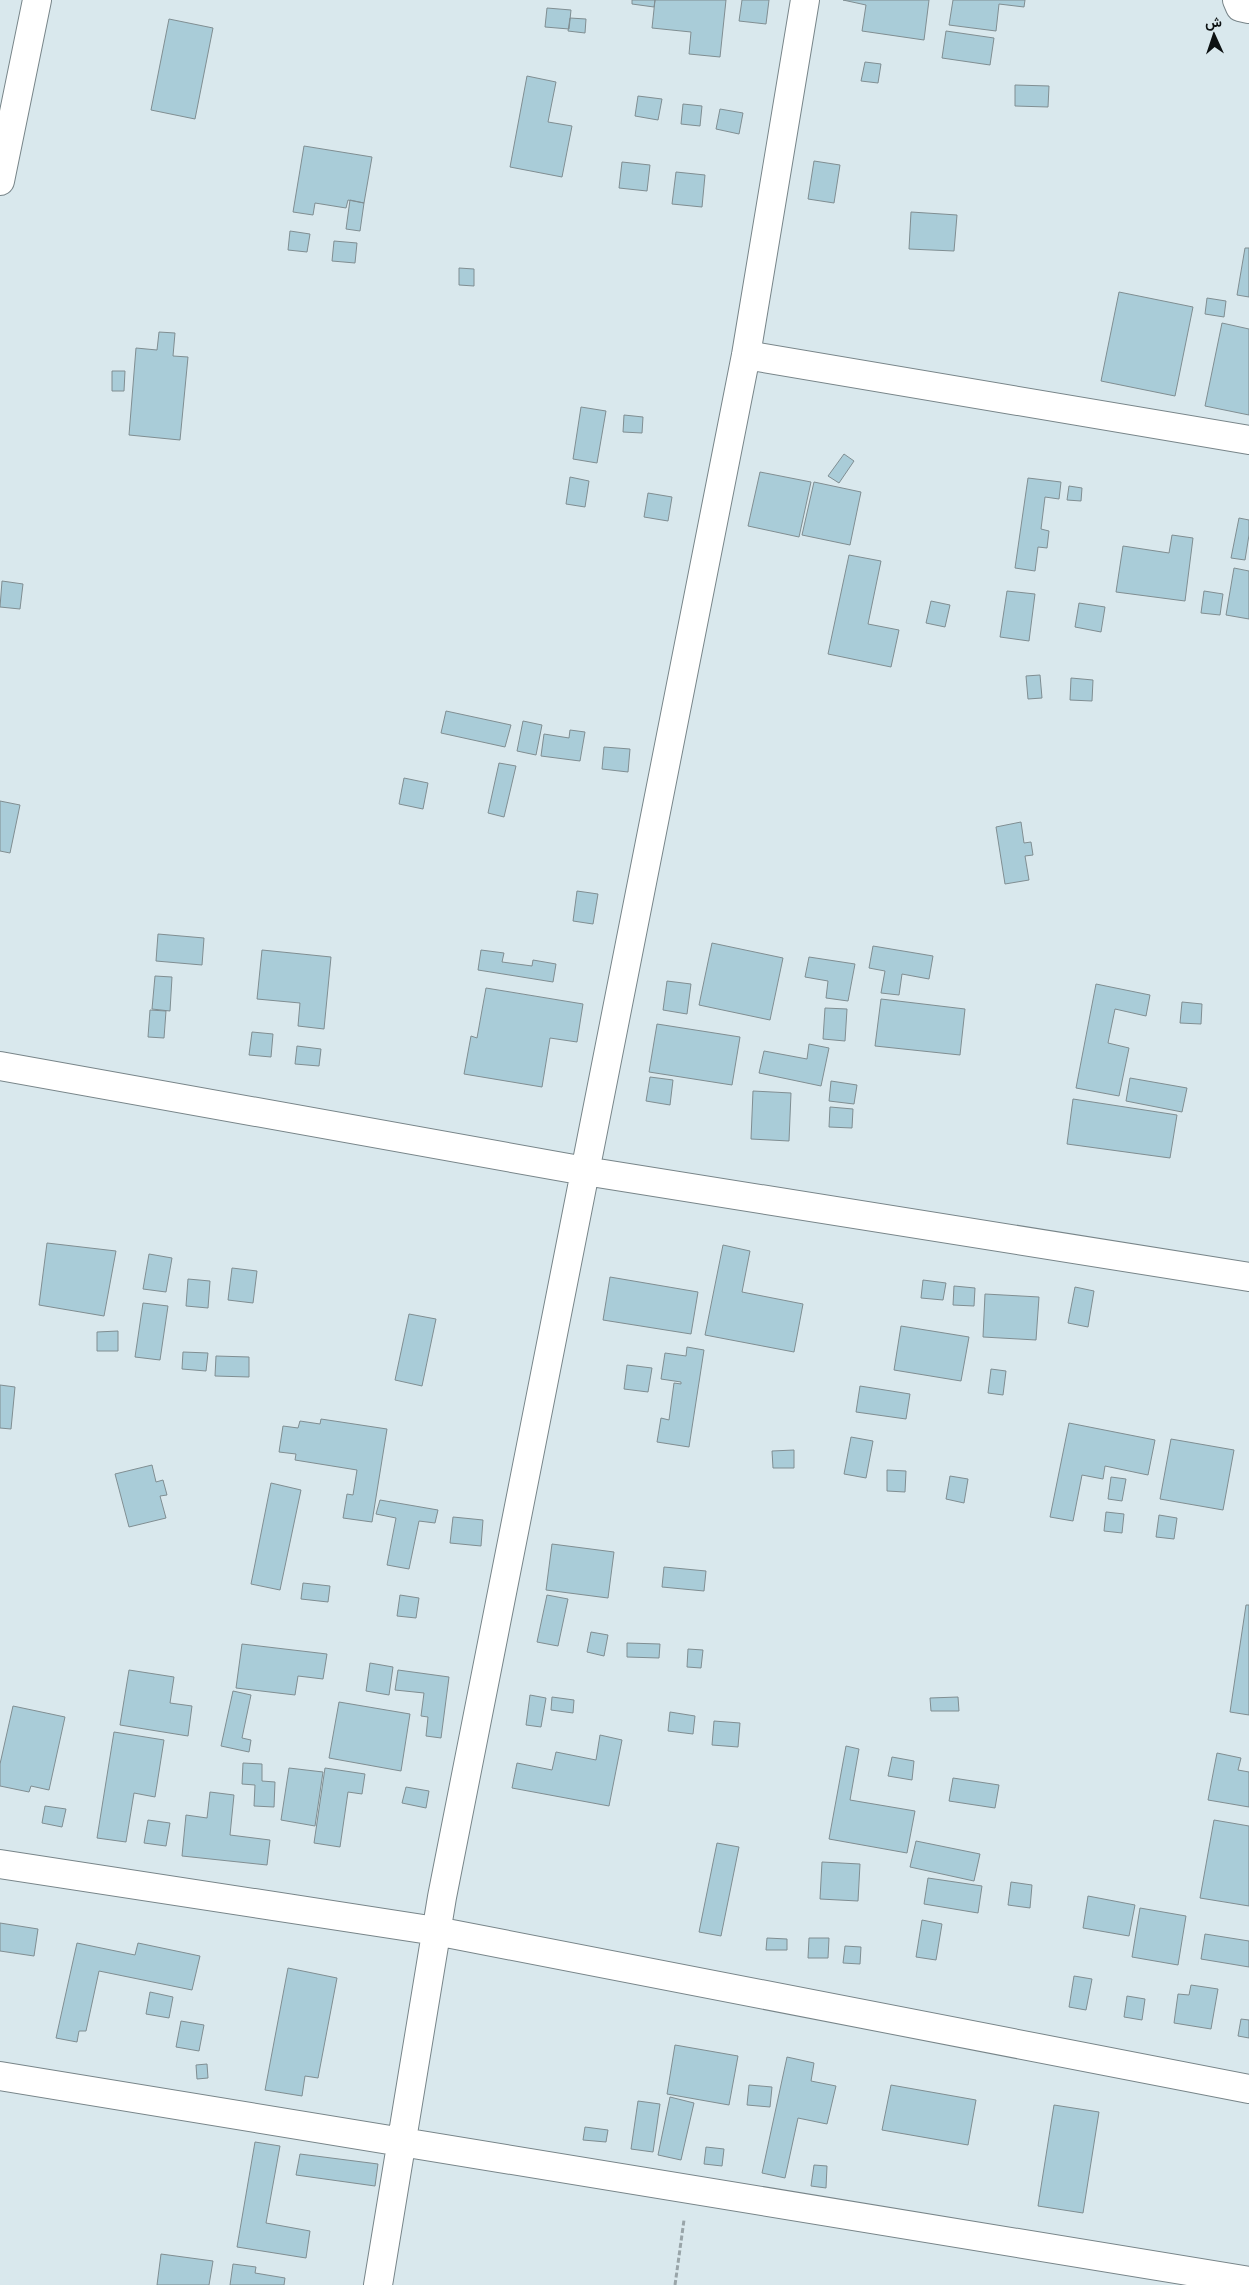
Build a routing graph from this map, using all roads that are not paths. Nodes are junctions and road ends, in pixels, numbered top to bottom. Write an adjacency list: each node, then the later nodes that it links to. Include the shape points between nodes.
1 (37, 0): 5 (street)
2 (805, 0): 6 (street)
3 (1237, 0): 4 (street, via 1240,7)
4 (1249, 9)
5 (0, 181)
6 (746, 355): 7 (street); 9 (street)
7 (1249, 440)
8 (0, 1066): 9 (street)
9 (585, 1172): 10 (street); 12 (street)
10 (1249, 1277)
11 (0, 1864): 12 (street)
12 (436, 1931): 14 (street); 15 (street)
13 (0, 2076): 15 (street)
14 (1249, 2089)
15 (401, 2142): 16 (street); 17 (street)
16 (1249, 2281)
17 (378, 2285)

